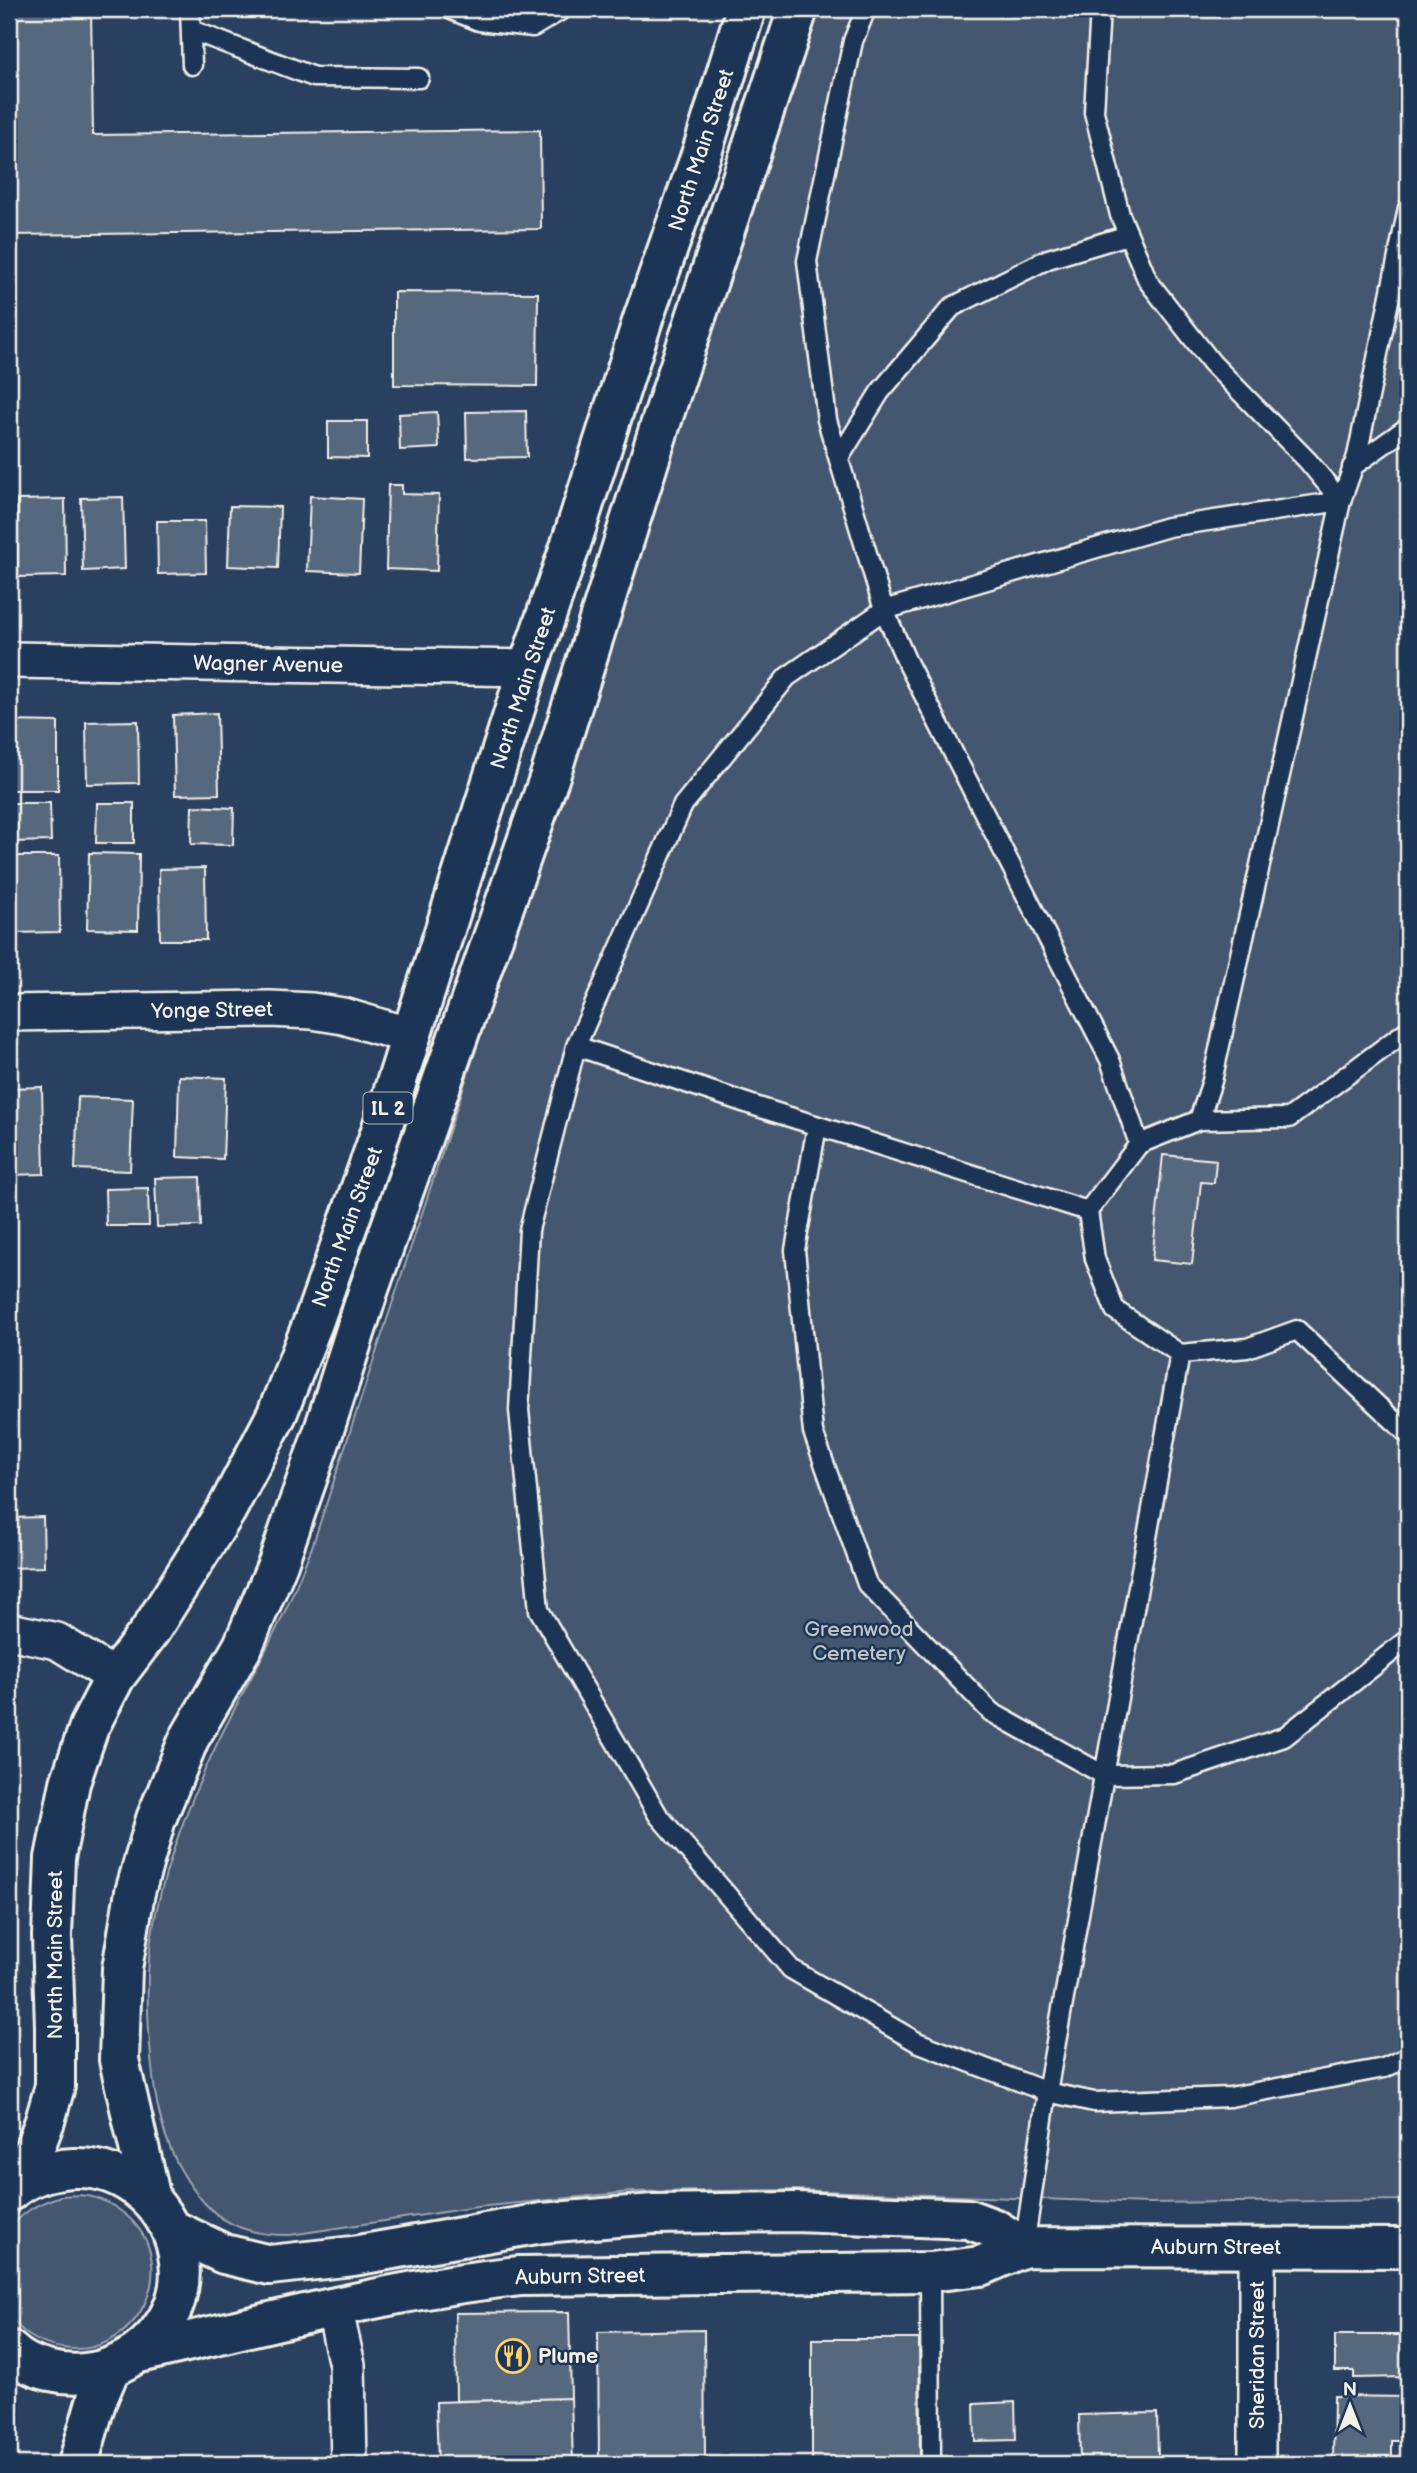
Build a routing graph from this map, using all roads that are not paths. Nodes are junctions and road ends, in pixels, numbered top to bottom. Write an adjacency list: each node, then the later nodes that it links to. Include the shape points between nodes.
1 (190, 9): 8 (lane)
2 (449, 9): 3 (lane, via 479,21 533,27)
3 (563, 9)
4 (746, 9): 19 (main road, North Main Street / IL 2)
5 (798, 9): 37 (main road, North Main Street / IL 2, via 551,774 369,1289 278,1563 243,1646 189,1739 156,1819 135,1892 122,1969 119,2060)
6 (866, 9): 14 (lane, via 853,41 807,261 827,420)
7 (1100, 9): 12 (lane, via 1094,112)
8 (191, 30): 9 (lane); 10 (lane, via 314,77)
9 (192, 65)
10 (419, 78)
11 (1408, 208): 15 (lane)
12 (1128, 235): 14 (lane, via 1048,258 952,307 880,392); 16 (lane, via 1148,281 1212,363)
13 (1408, 427): 15 (lane)
14 (839, 457): 17 (lane)
15 (1352, 467): 16 (lane)
16 (1341, 501): 17 (lane, via 1168,527); 24 (lane, via 1212,1081)
17 (884, 610): 23 (lane, via 787,677 683,805); 26 (lane, via 1110,1060)
18 (9, 660): 19 (street, Wagner Avenue)
19 (528, 668): 22 (main road, North Main Street / IL 2)
20 (9, 1013): 22 (street, Yonge Street, via 312,1011)
21 (1408, 1030): 24 (lane, via 1289,1118)
22 (411, 1036): 32 (main road, North Main Street / IL 2, via 376,1146 277,1414 227,1509)
23 (576, 1046): 25 (lane); 35 (lane, via 529,1230 519,1410 539,1610 657,1815 791,1969 917,2042)
24 (1199, 1120): 26 (lane)
25 (817, 1126): 27 (lane); 33 (lane, via 795,1250 813,1433 867,1584 991,1712)
26 (1139, 1144): 27 (lane)
27 (1088, 1211): 28 (lane, via 1095,1259 1115,1310)
28 (1180, 1354): 29 (lane, via 1247,1348 1297,1330); 33 (lane)
29 (1408, 1434)
30 (9, 1631): 32 (street, via 57,1641)
31 (1408, 1639): 33 (lane, via 1284,1737 1174,1774)
32 (116, 1677): 36 (main road, North Main Street / IL 2, via 89,1727 70,1783 55,1858 55,2086 46,2121)
33 (1104, 1775): 35 (lane)
34 (1408, 2057): 35 (lane, via 1384,2068 1230,2097 1094,2102)
35 (1047, 2092): 38 (lane)
36 (15, 2187): 37 (main road, via 55,2169 90,2168 123,2178)
37 (161, 2214): 38 (main road, via 224,2254 270,2265 353,2256 542,2223 654,2214 796,2212 968,2220 995,2229); 44 (main road, North Main Street, via 180,2262 177,2297 162,2329)
38 (1024, 2247): 39 (main road, Auburn Street); 41 (main road, Auburn Street, via 981,2266)
39 (1257, 2247): 40 (main road, Auburn Street); 48 (street, Sheridan Street)
40 (1408, 2248)
41 (930, 2272): 42 (main road, Auburn Street, via 520,2276 447,2284); 47 (lane)
42 (334, 2307): 44 (main road, Auburn Street); 46 (street, via 347,2365)
43 (9, 2350): 44 (main road, Auburn Street, via 43,2370 76,2375)
44 (125, 2361): 45 (main road, via 96,2402)
45 (78, 2464)
46 (349, 2464)
47 (931, 2464)
48 (1257, 2464)

